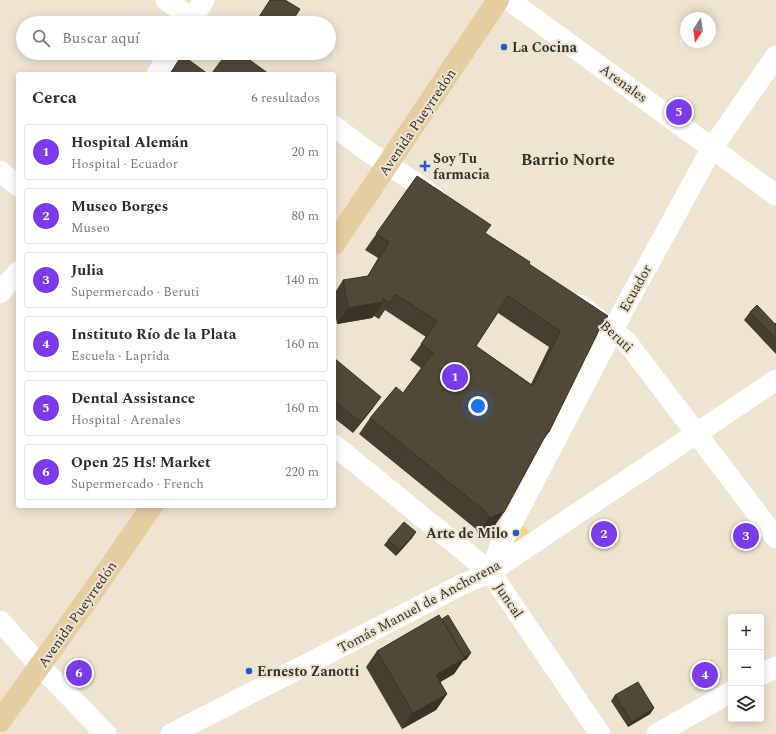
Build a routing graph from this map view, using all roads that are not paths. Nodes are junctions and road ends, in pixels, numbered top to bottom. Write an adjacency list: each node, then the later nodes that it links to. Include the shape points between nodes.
1 (166, 0): 5 (street)
2 (204, 0): 6 (street)
3 (498, 0): 12 (main road, Avenida Pueyrredón)
4 (509, 0): 11 (street, Arenales)
5 (186, 16)
6 (196, 16)
7 (776, 56): 11 (street, Ecuador)
8 (166, 60): 9 (street)
9 (158, 72)
10 (336, 127): 12 (street)
11 (712, 148): 13 (street, Arenales); 19 (street, Ecuador)
12 (388, 166): 14 (street); 15 (main road, Avenida Pueyrredón)
13 (776, 195)
14 (449, 208)
15 (336, 241)
16 (16, 274): 18 (street)
17 (562, 291): 19 (street, Beruti)
18 (0, 293)
19 (613, 330): 21 (street, Beruti, via 626,341); 23 (street, Ecuador)
20 (776, 380): 21 (street, Tomás Manuel de Anchorena)
21 (697, 433): 25 (street, Tomás Manuel de Anchorena); 26 (street, Beruti)
22 (336, 447): 27 (street, Juncal)
23 (523, 503): 25 (street, via 522,516 528,528 541,534); 27 (street, Ecuador, via 502,542)
24 (151, 508): 29 (main road, Avenida Pueyrredón)
25 (547, 533): 27 (street, Tomás Manuel de Anchorena)
26 (776, 538)
27 (490, 572): 35 (street, Tomás Manuel de Anchorena); 36 (street, Juncal)
28 (0, 621): 29 (street)
29 (40, 666): 33 (main road, Avenida Pueyrredón); 34 (street)
30 (776, 667): 31 (street)
31 (764, 673)
32 (728, 694): 37 (street)
33 (0, 721)
34 (106, 734)
35 (171, 734)
36 (600, 734)
37 (657, 734)

